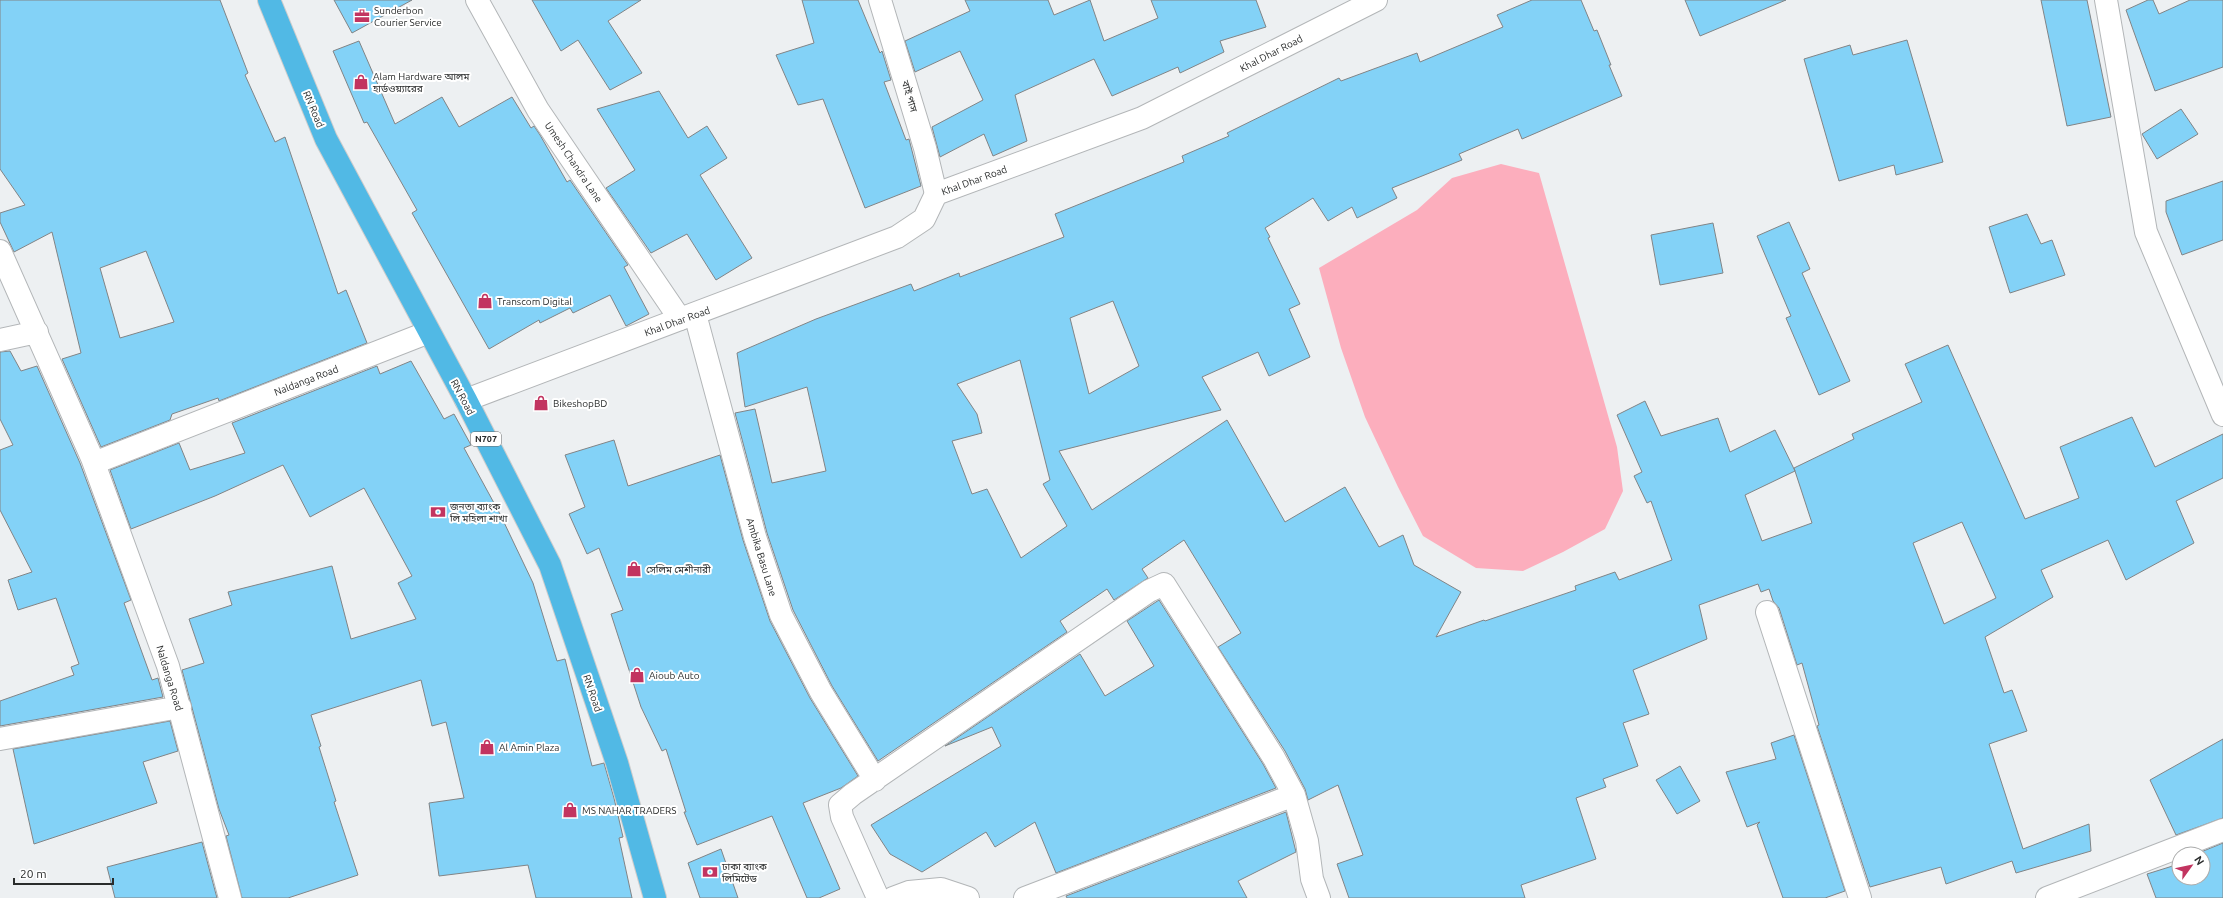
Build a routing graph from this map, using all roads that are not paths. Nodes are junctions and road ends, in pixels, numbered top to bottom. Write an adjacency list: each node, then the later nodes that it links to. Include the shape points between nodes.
1 (269, 0): 10 (highway, RN Road / N707, via 326,139)
2 (476, 0): 8 (street, Umesh Chandra Lane, via 538,110)
3 (880, 0): 6 (street, বাই পাস, via 925,148)
4 (1376, 0): 6 (street, Khal Dhar Road, via 1142,118)
5 (2106, 0): 13 (street, via 2146,232)
6 (936, 194): 8 (street, Khal Dhar Road, via 924,219 897,237)
7 (0, 251): 9 (street, Naldanga Road)
8 (688, 317): 12 (street, Khal Dhar Road); 18 (street, Ambika Basu Lane, via 781,615 821,692)
9 (37, 332): 11 (street); 14 (street, Naldanga Road)
10 (429, 332): 12 (highway, RN Road / N707); 14 (street, Naldanga Road)
11 (0, 340)
12 (466, 400): 22 (highway, RN Road / N707, via 550,565 617,763)
13 (2223, 415)
14 (94, 463): 16 (street, Naldanga Road, via 168,666)
15 (1768, 612): 28 (street)
16 (180, 707): 17 (street); 21 (street, Naldanga Road)
17 (0, 739)
18 (875, 780): 19 (street, via 1149,590 1164,584 1274,758); 23 (street, via 840,805 842,817)
19 (1294, 795): 26 (street); 27 (street, via 1307,841 1312,879)
20 (2223, 830): 29 (street)
21 (230, 898)
22 (655, 898)
23 (878, 898)
24 (892, 898): 25 (street, via 909,892 941,890)
25 (968, 898)
26 (1025, 898)
27 (1319, 898)
28 (1860, 898)
29 (2047, 898)

